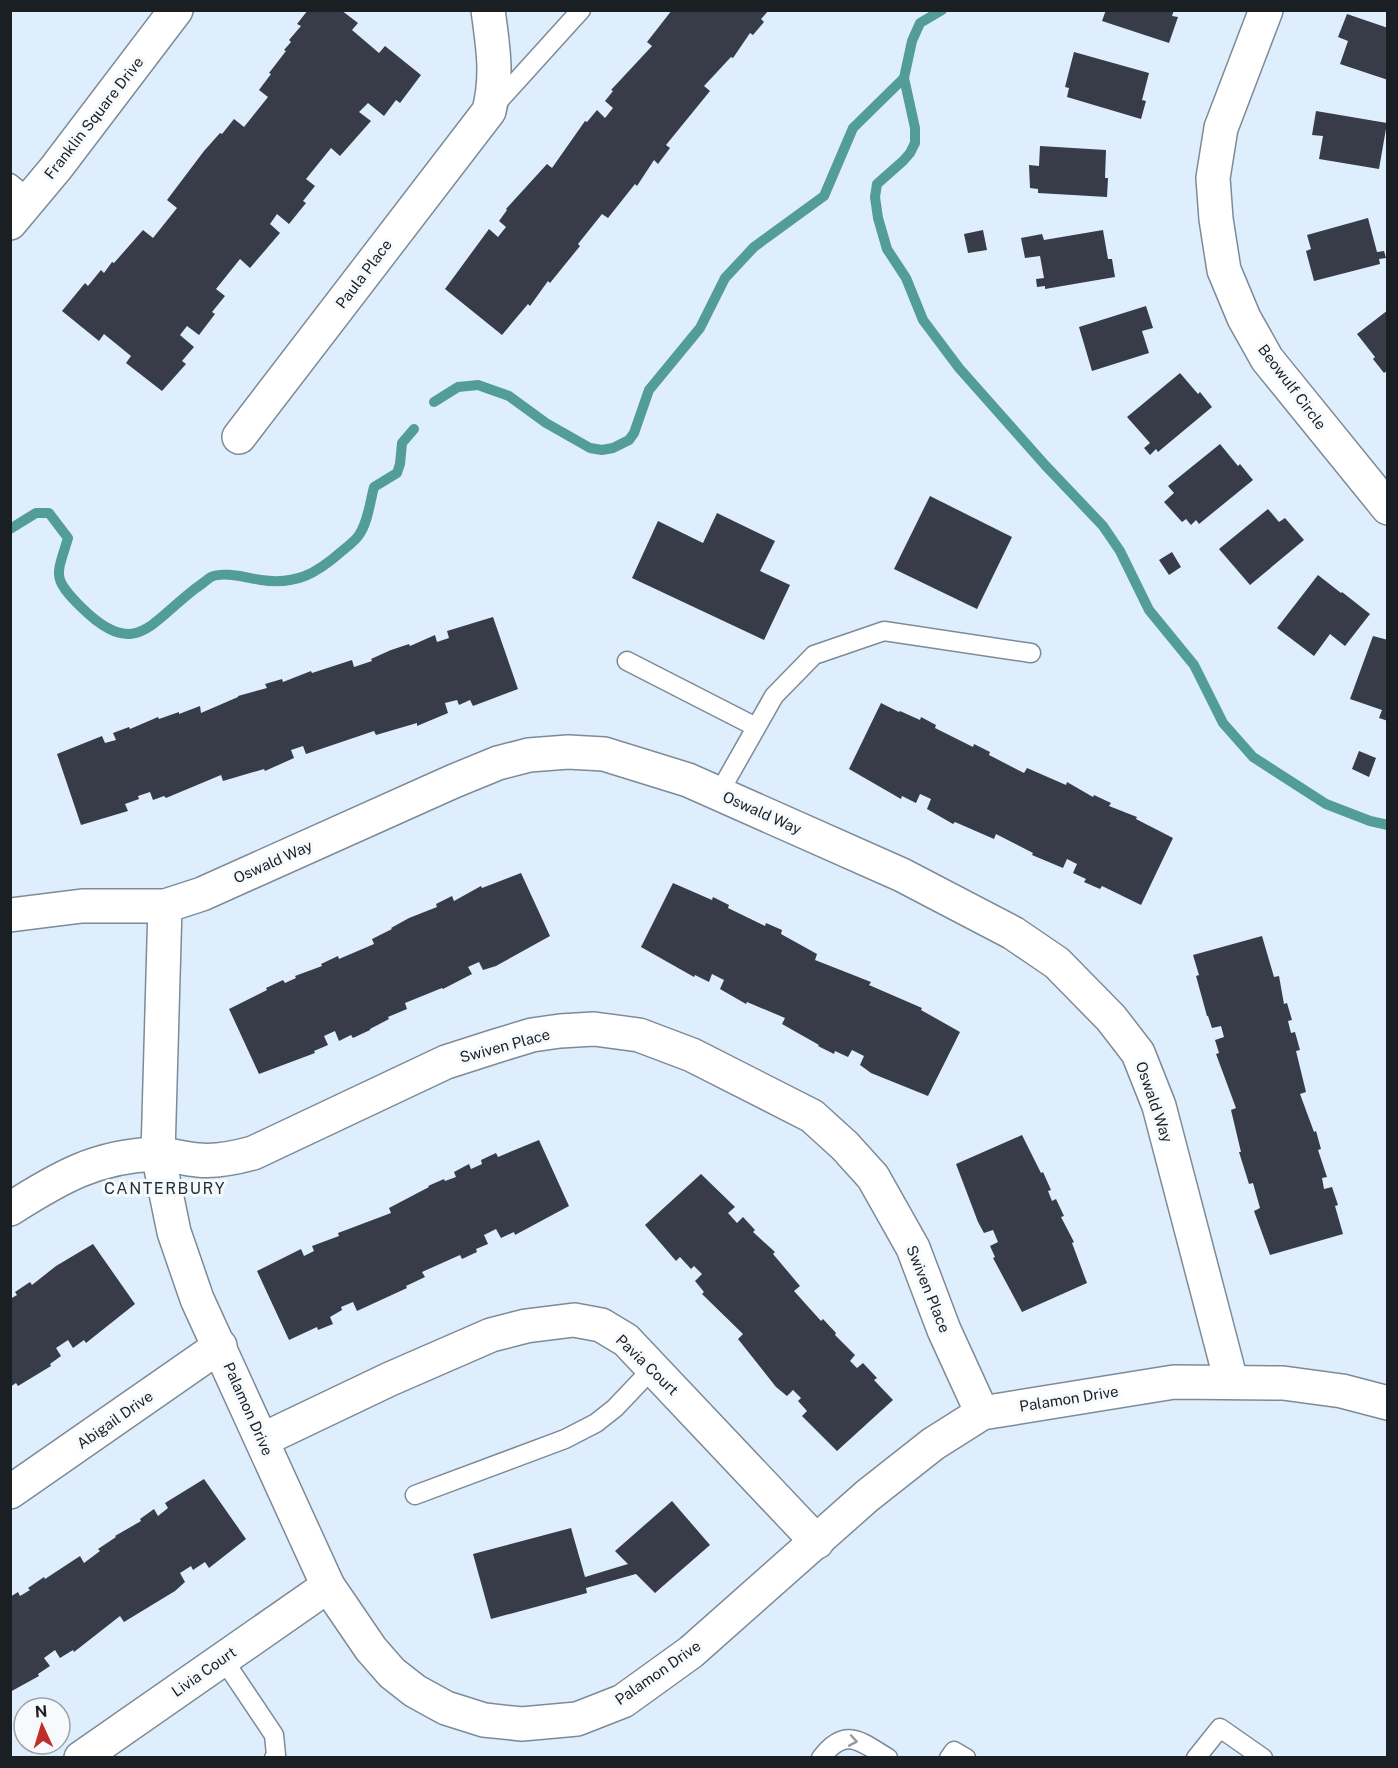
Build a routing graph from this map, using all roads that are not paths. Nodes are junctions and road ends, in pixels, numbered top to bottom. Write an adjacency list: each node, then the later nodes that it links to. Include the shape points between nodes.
1 (176, 10): 6 (street, Franklin Square Drive)
2 (488, 10): 5 (street, Paula Place, via 495,68)
3 (581, 10): 5 (lane, Paula Place)
4 (1266, 10): 8 (street, Beowulf Circle, via 1221,129 1213,178 1224,270 1244,318 1268,359)
5 (489, 111): 7 (street, Paula Place)
6 (17, 202)
7 (239, 437)
8 (1388, 508)
9 (1031, 653): 11 (lane, via 884,631 814,656 774,696)
10 (627, 661): 11 (lane)
11 (756, 727): 12 (lane)
12 (719, 793): 13 (street, Oswald Way, via 604,754 529,754 454,781 202,894); 19 (street, Oswald Way, via 902,875 1013,933 1057,963 1111,1018 1138,1053 1159,1106)
13 (165, 906): 14 (street, Oswald Way, via 82,906); 15 (street, Palamon Drive)
14 (10, 915)
15 (158, 1154): 16 (street, Swiven Place, via 83,1167); 17 (street, Palamon Drive, via 174,1232 197,1299); 21 (street, Swiven Place, via 229,1160 253,1153 446,1062 532,1035 594,1029 639,1035 692,1055 812,1116 845,1146 873,1177 913,1248 944,1330)
16 (10, 1209)
17 (220, 1347): 22 (street, Palamon Drive); 23 (street, Abigail Drive)
18 (653, 1368): 22 (street, Pavia Court, via 626,1340 602,1325 574,1320 526,1326 492,1335); 24 (lane, via 596,1423 565,1439); 25 (street, Pavia Court)
19 (1231, 1381): 20 (street, Palamon Drive, via 1342,1391); 21 (street, Palamon Drive, via 1174,1382)
20 (1388, 1403)
21 (982, 1413): 25 (street, Palamon Drive, via 924,1451)
22 (262, 1440): 26 (street, Palamon Drive)
23 (10, 1492)
24 (415, 1495)
25 (817, 1542): 26 (street, Palamon Drive, via 691,1652 623,1701 577,1719 522,1724 484,1720 446,1708 415,1690 392,1673 371,1649)
26 (328, 1586): 27 (street, Livia Court)
27 (223, 1659): 28 (street, Livia Court); 29 (lane, via 274,1735)
28 (81, 1758)
29 (274, 1758)
30 (821, 1758): 31 (lane, one-way to 31, via 831,1744 844,1738 861,1742)
31 (888, 1758)
32 (949, 1758): 33 (lane, via 954,1751)
33 (966, 1758)
34 (1196, 1758): 35 (lane, via 1220,1728)
35 (1263, 1758)

